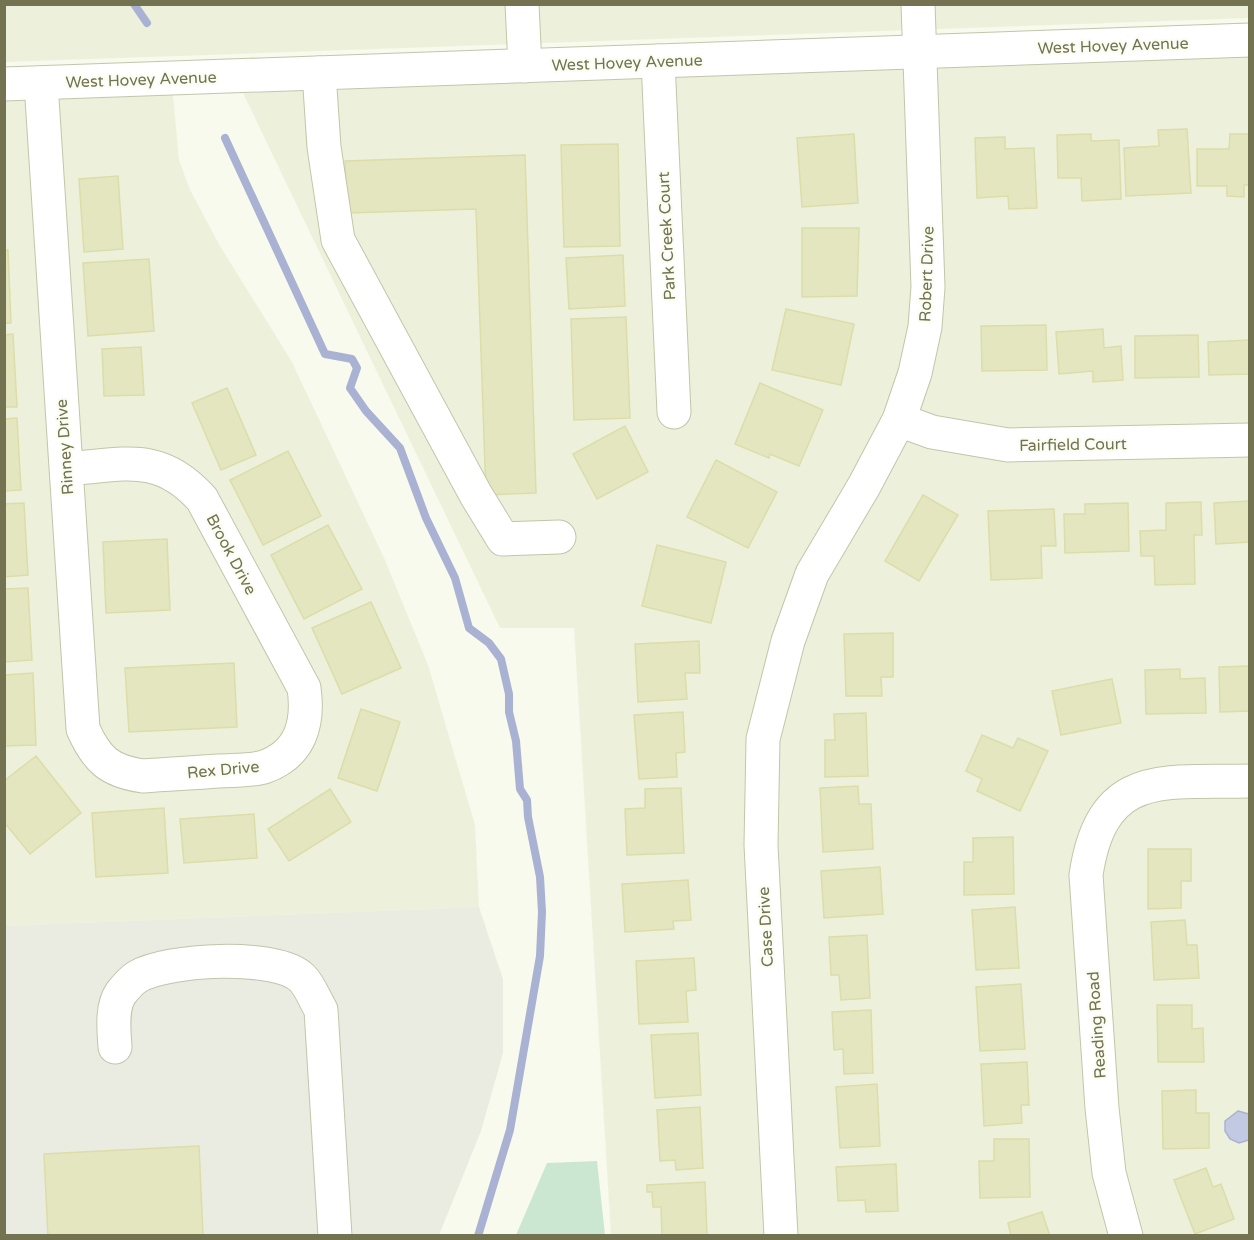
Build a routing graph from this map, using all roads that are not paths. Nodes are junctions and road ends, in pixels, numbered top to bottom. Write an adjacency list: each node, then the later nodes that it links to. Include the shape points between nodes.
1 (522, 4): 6 (street)
2 (918, 4): 4 (street, Robert Drive)
3 (1250, 40): 4 (street, West Hovey Avenue)
4 (920, 52): 5 (street, West Hovey Avenue); 11 (street, Robert Drive, via 928,287 925,327 915,373)
5 (658, 61): 6 (street, West Hovey Avenue); 10 (street, Park Creek Court)
6 (525, 66): 7 (street, West Hovey Avenue)
7 (319, 73): 8 (street, West Hovey Avenue); 14 (street, via 324,147 338,240 503,539)
8 (41, 83): 9 (street, West Hovey Avenue); 13 (street, Rinney Drive)
9 (4, 84)
10 (674, 412)
11 (899, 420): 12 (street, Fairfield Court, via 932,432 1008,445); 15 (street, Robert Drive, via 812,574)
12 (1250, 440)
13 (66, 469): 16 (street, Brook Drive, via 146,464 168,470 187,482 202,499 304,688 308,710); 17 (street, Rinney Drive, via 83,729 92,749 105,763 124,773)
14 (559, 537)
15 (794, 622): 21 (street, Case Drive, via 763,739 760,781)
16 (296, 744): 17 (street, Rex Drive, via 280,759 262,767)
17 (143, 776)
18 (1250, 781): 22 (street, Reading Road, via 1157,784 1138,790 1115,802 1104,816 1090,849 1086,875 1101,1097 1109,1173)
19 (116, 1047): 20 (street, via 114,1022 120,994 137,977 167,966 231,961 274,965 301,977 321,1010)
20 (334, 1236)
21 (781, 1236)
22 (1126, 1236)

